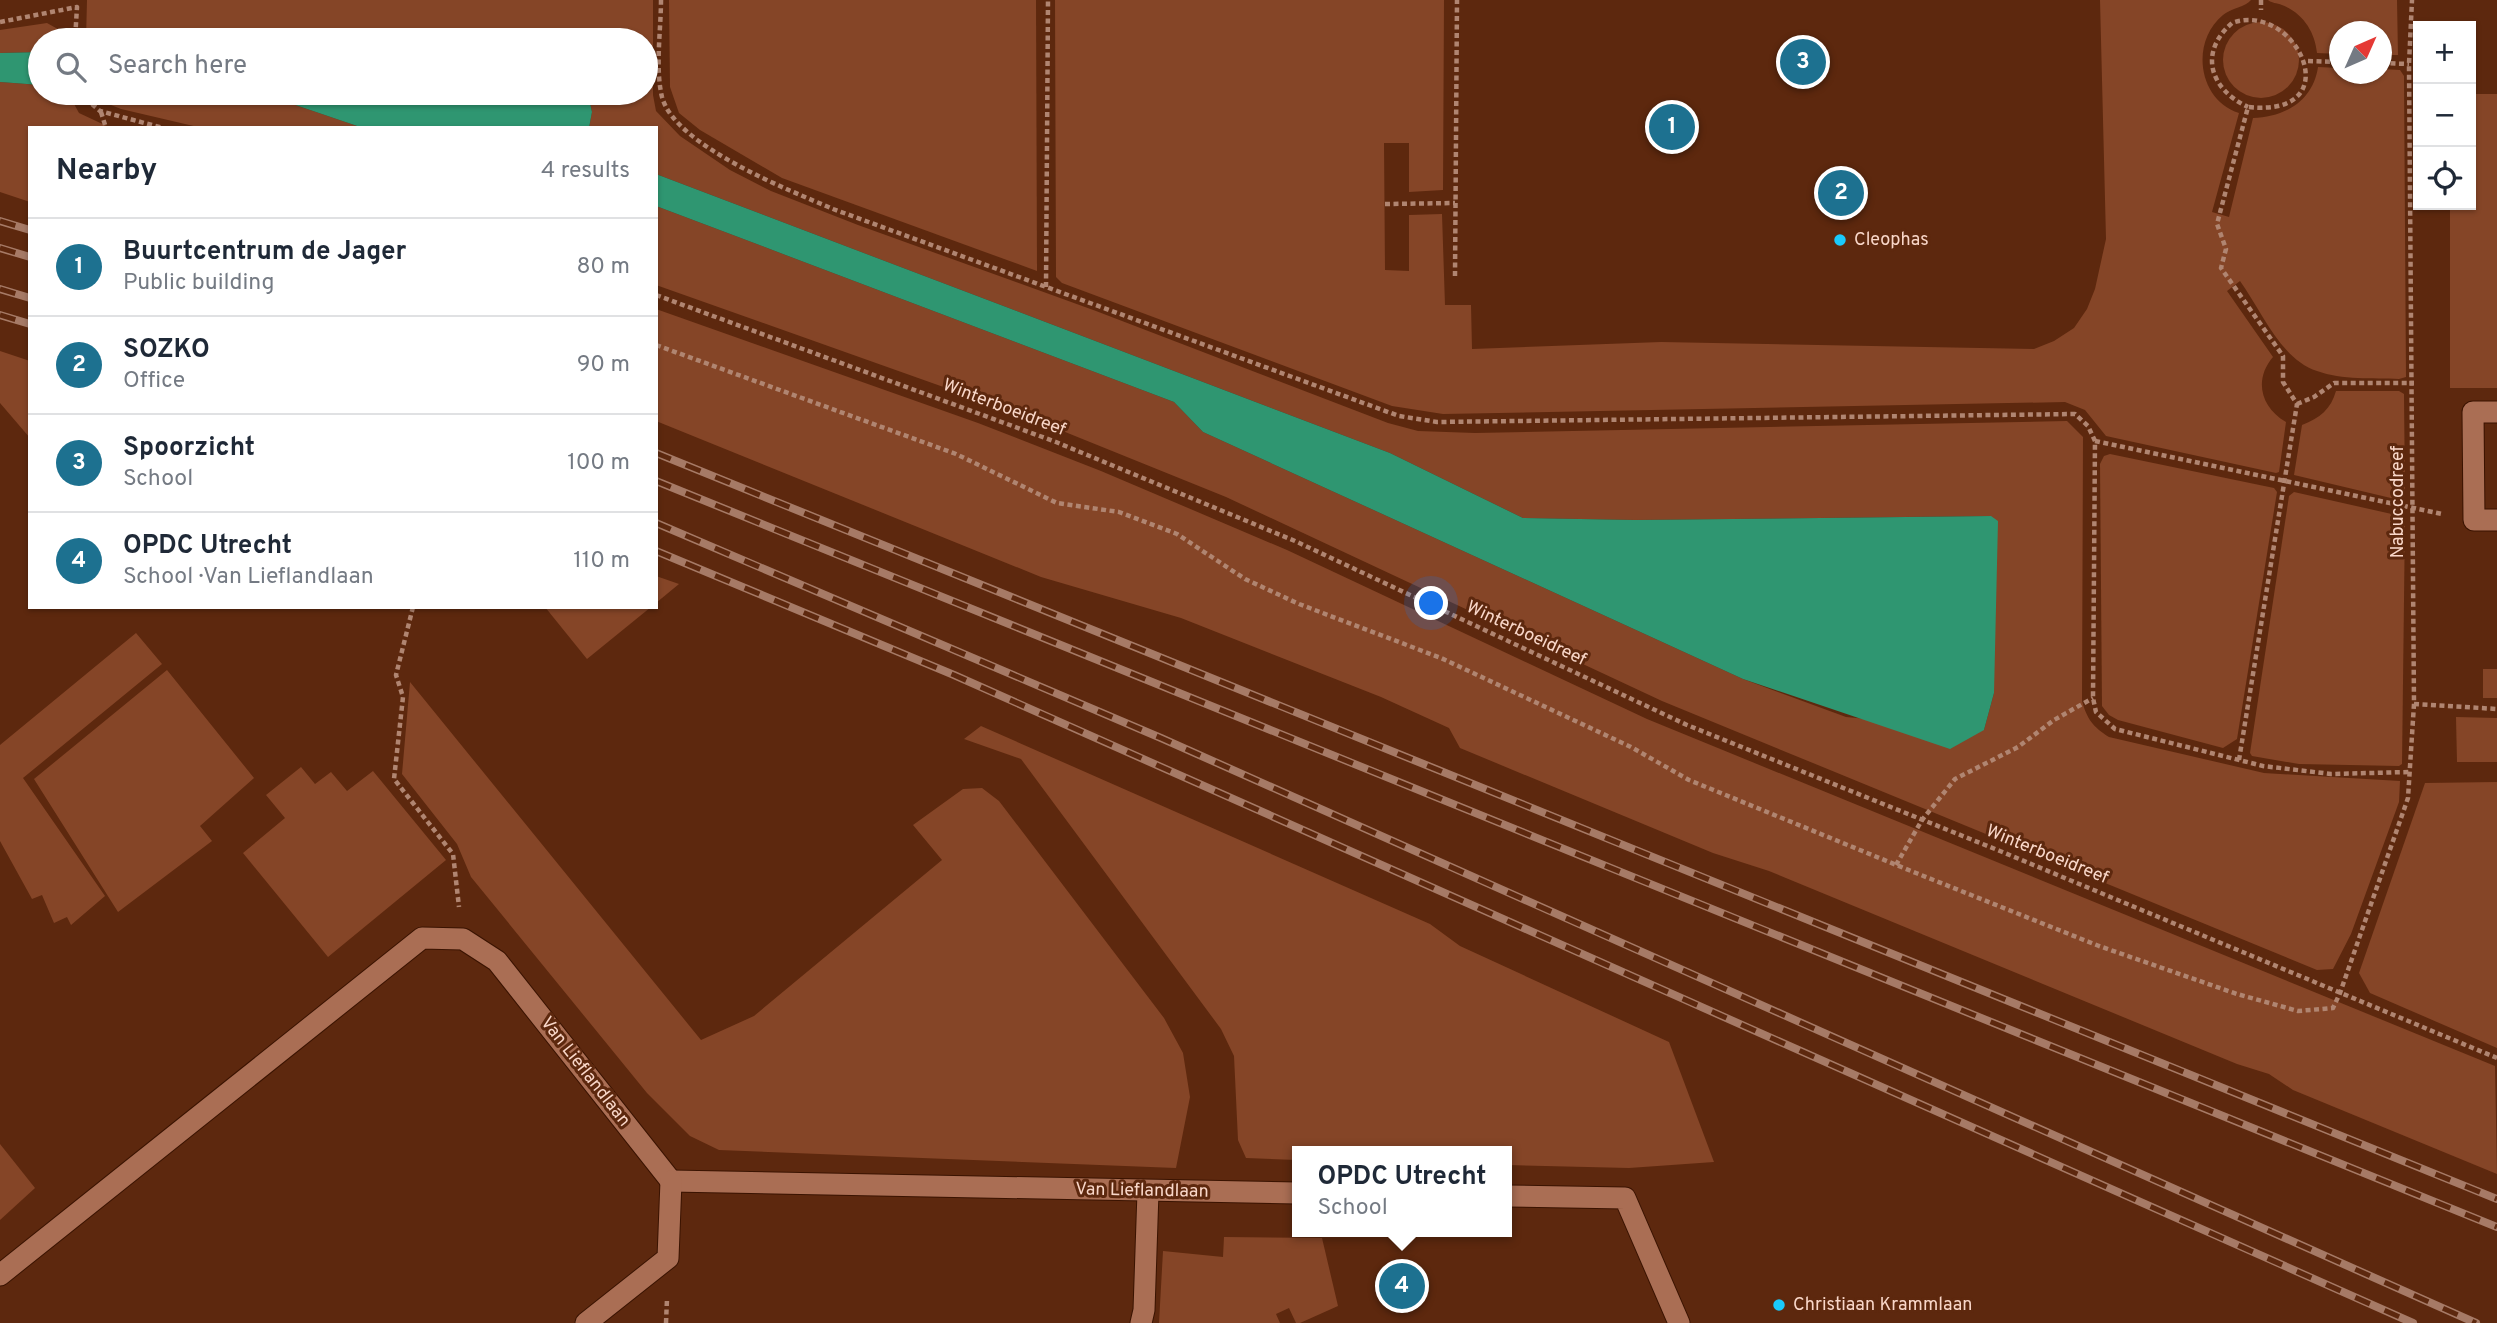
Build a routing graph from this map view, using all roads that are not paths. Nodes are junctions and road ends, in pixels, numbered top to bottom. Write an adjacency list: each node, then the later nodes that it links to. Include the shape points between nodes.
1 (2497, 412): 2 (street, via 2473,412 2474,520)
2 (2497, 520)
3 (671, 1181): 4 (street, Van Lieflandlaan); 7 (street, Van Lieflandlaan, via 498,961 463,939 422,938); 8 (street, via 668,1258)
4 (1148, 1192): 5 (street, Van Lieflandlaan); 9 (street)
5 (1292, 1193)
6 (1512, 1196): 10 (street, via 1625,1198)
7 (0, 1275)
8 (586, 1323)
9 (1141, 1323)
10 (1679, 1323)

